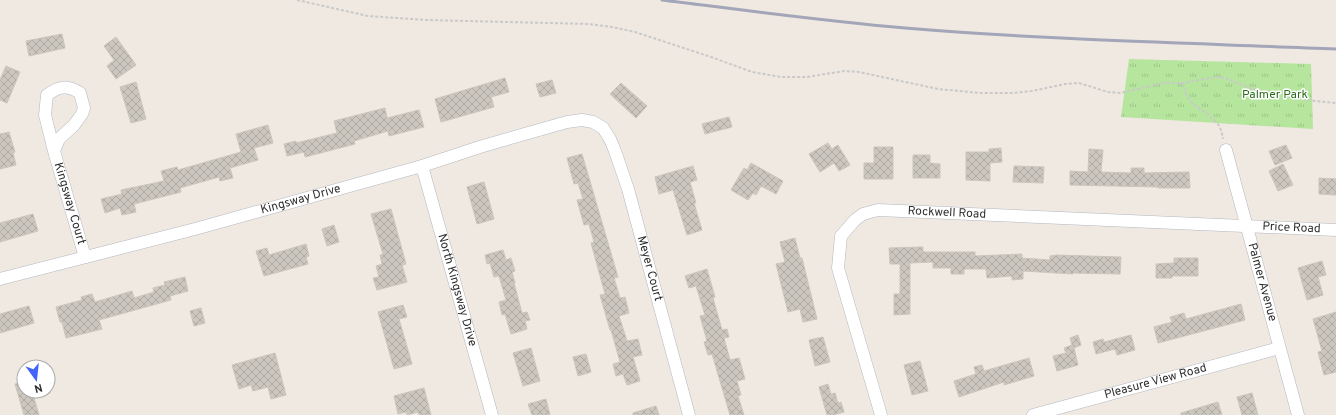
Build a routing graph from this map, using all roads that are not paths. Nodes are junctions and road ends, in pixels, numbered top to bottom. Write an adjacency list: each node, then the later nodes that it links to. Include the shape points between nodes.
1 (600, 126): 4 (street, Kingsway Drive, via 582,120 567,122); 11 (street, Meyer Court, via 610,139 628,189)
2 (1226, 150): 5 (street, Palmer Avenue)
3 (54, 151): 3 (street, Kingsway Court, via 59,139 74,125 84,108 80,93 74,89 56,88 47,95 45,115); 7 (street, Kingsway Court)
4 (422, 166): 7 (street, Kingsway Drive); 10 (street, North Kingsway Drive)
5 (1246, 227): 6 (street, Price Road); 9 (street, Palmer Avenue); 12 (street, Rockwell Road, via 878,210 863,214 841,236 838,268)
6 (1336, 230)
7 (85, 257): 8 (street, Kingsway Drive)
8 (0, 280)
9 (1279, 348): 13 (street, Pleasure View Road); 14 (street, Palmer Avenue)
10 (492, 415)
11 (689, 415)
12 (881, 415)
13 (1033, 415)
14 (1298, 415)

